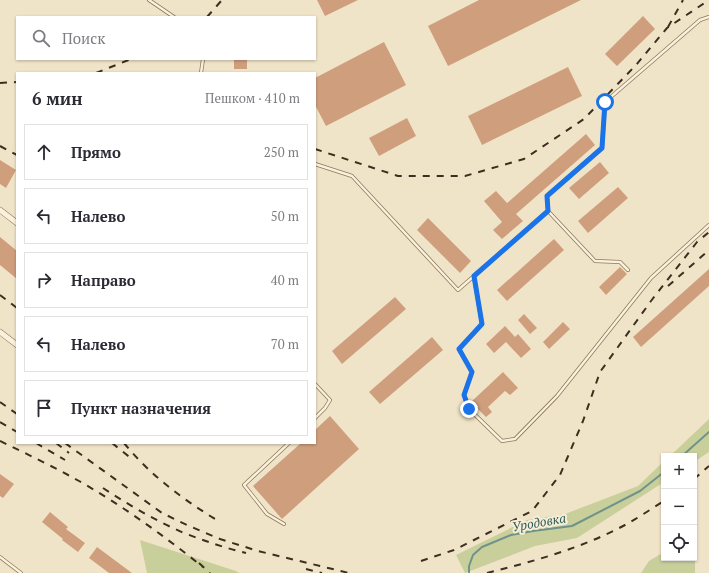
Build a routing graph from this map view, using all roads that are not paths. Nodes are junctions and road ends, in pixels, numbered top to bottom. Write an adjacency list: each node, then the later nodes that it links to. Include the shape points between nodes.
1 (149, 0): 2 (lane)
2 (173, 16)
3 (709, 17): 8 (lane, via 700,20 605,102 602,148 547,196)
4 (203, 60): 5 (lane)
5 (201, 72)
6 (316, 164): 12 (lane, via 352,176 458,290)
7 (0, 210): 9 (street)
8 (548, 211): 11 (lane, via 594,261 620,262); 12 (lane)
9 (16, 222)
10 (709, 225): 12 (lane, via 651,278 557,396 515,438 502,441 469,409 464,395 472,372 459,349 482,324)
11 (628, 270)
12 (474, 276)
13 (0, 332): 14 (street)
14 (16, 343)
15 (316, 385): 16 (lane, via 330,400)
16 (316, 417)
17 (288, 444): 18 (lane, via 244,485 267,514)
18 (284, 524)
19 (0, 557): 20 (lane)
20 (21, 573)

